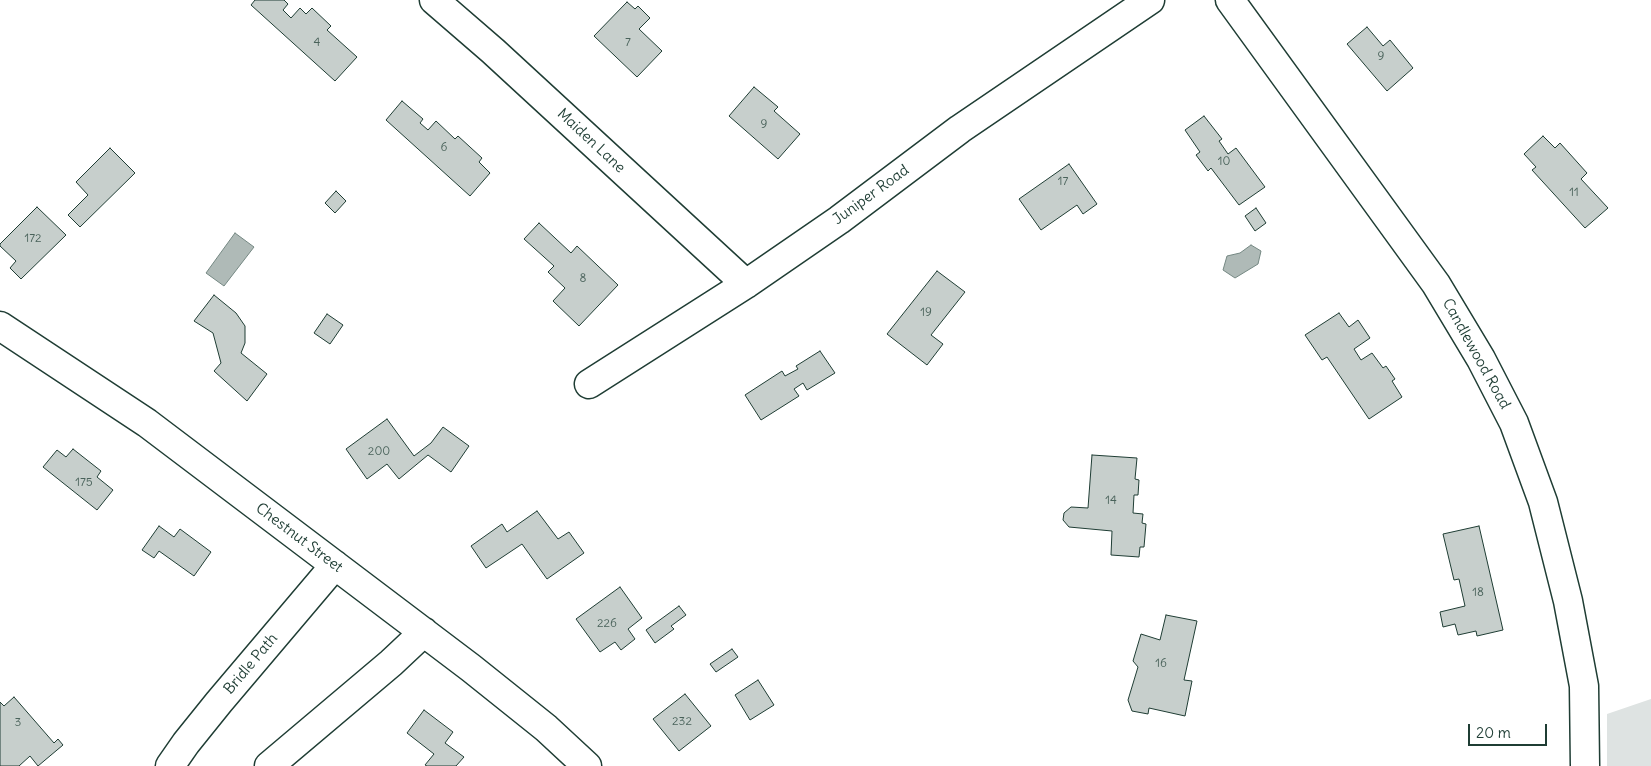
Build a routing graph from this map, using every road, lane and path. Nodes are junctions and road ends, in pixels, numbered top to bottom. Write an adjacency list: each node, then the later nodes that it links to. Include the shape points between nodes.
1 (434, 0): 4 (street, Maiden Lane)
2 (1150, 0): 4 (street, Juniper Road, via 960,129 839,220)
3 (1230, 0): 12 (street, Candlewood Road, via 1436,284 1514,423 1543,502 1568,601 1584,686)
4 (746, 284): 6 (street, Juniper Road)
5 (0, 326): 7 (street, Chestnut Street, via 147,423)
6 (589, 384)
7 (335, 565): 8 (street, Chestnut Street); 9 (street, Bridle Path, via 186,742)
8 (424, 632): 10 (street); 11 (street, Chestnut Street, via 546,728)
9 (170, 766)
10 (269, 766)
11 (587, 766)
12 (1585, 766)

